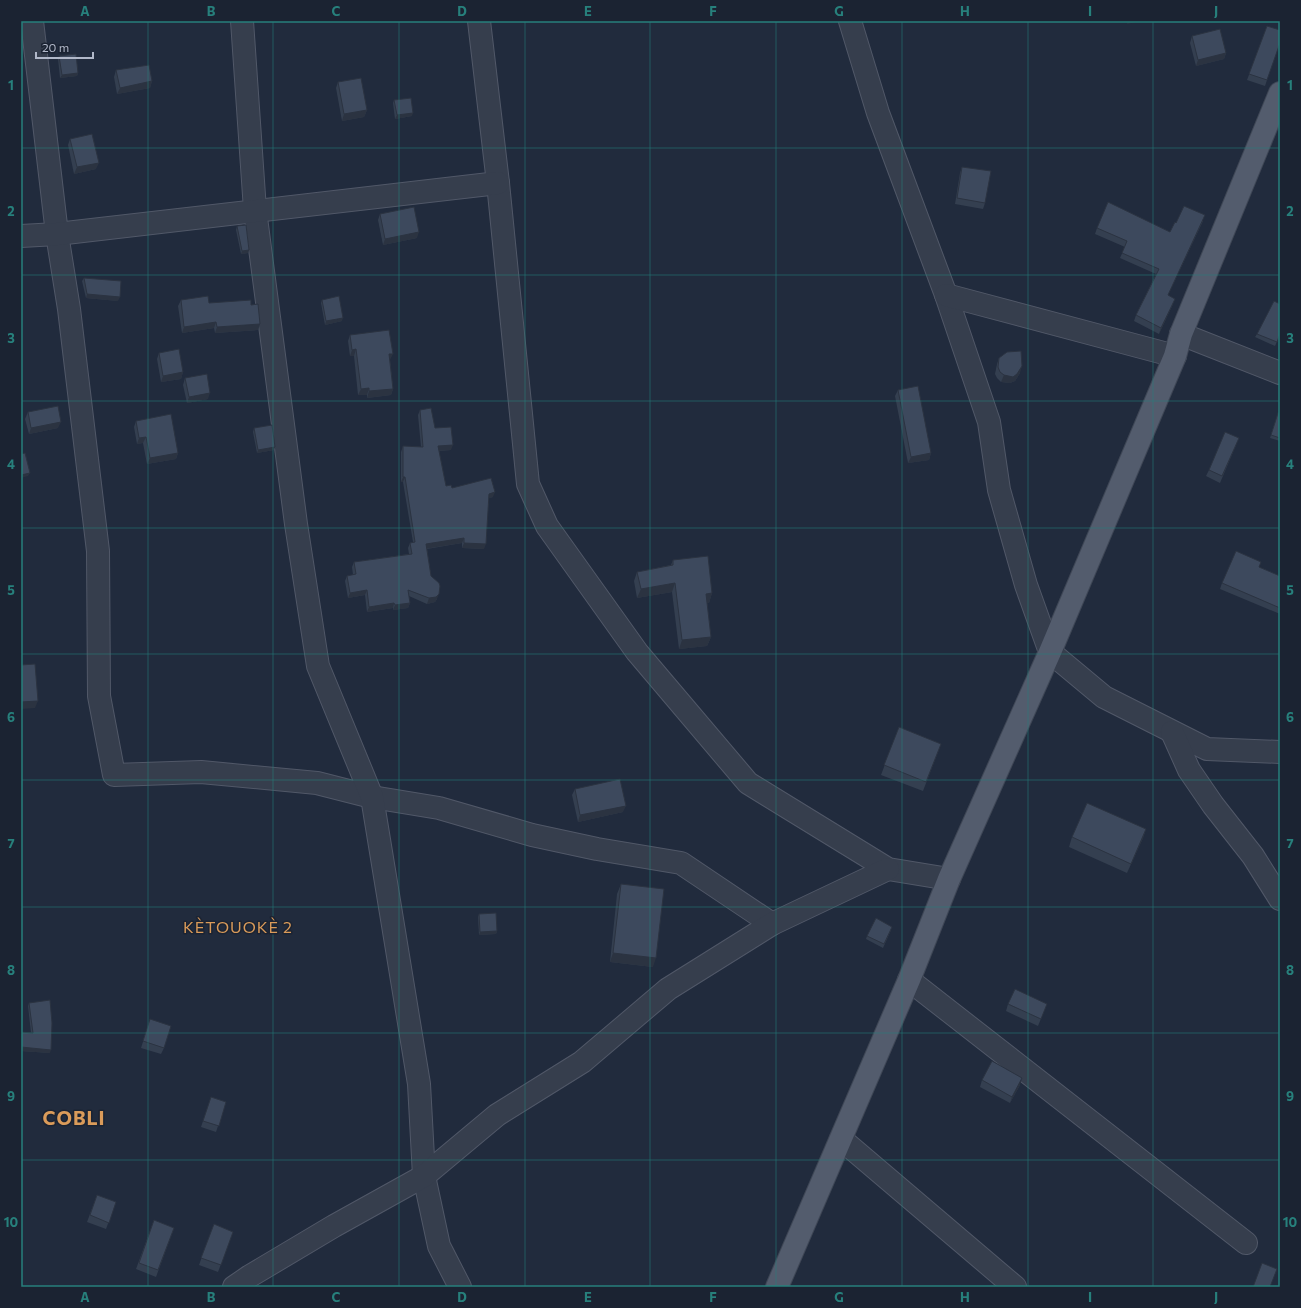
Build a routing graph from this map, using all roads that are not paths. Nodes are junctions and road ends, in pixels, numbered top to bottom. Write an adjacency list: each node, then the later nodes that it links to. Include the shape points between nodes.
1 (32, 21): 8 (street)
2 (242, 21): 7 (street)
3 (479, 21): 6 (street)
4 (850, 21): 10 (street, via 878,113)
5 (1280, 93): 11 (main road)
6 (498, 183): 7 (street); 18 (street, via 528,484 547,526 637,652 748,783)
7 (255, 210): 8 (street); 17 (street, via 295,516 318,666)
8 (57, 234): 9 (street); 17 (street, via 69,309 98,551 99,696 114,775 202,772 318,783)
9 (21, 236)
10 (946, 295): 12 (street); 14 (street, via 989,422 999,490 1026,585)
11 (1181, 334): 12 (main road); 13 (street)
12 (1175, 356): 14 (main road)
13 (1280, 374)
14 (1050, 652): 15 (street, via 1104,697); 19 (main road)
15 (1172, 732): 16 (street, via 1207,749); 20 (street, via 1189,770 1253,856)
16 (1280, 752)
17 (372, 797): 21 (street, via 439,808 532,835 597,849 681,863); 24 (street, via 419,1084)
18 (888, 869): 19 (street); 21 (street)
19 (949, 879): 22 (main road)
20 (1280, 899)
21 (772, 924): 24 (street, via 668,989 582,1062 497,1115)
22 (909, 980): 23 (main road); 25 (street)
23 (841, 1139): 28 (main road); 29 (street)
24 (424, 1176): 26 (street, via 334,1226); 27 (street, via 439,1246)
25 (1246, 1243)
26 (234, 1287)
27 (460, 1287)
28 (778, 1287)
29 (1014, 1287)

